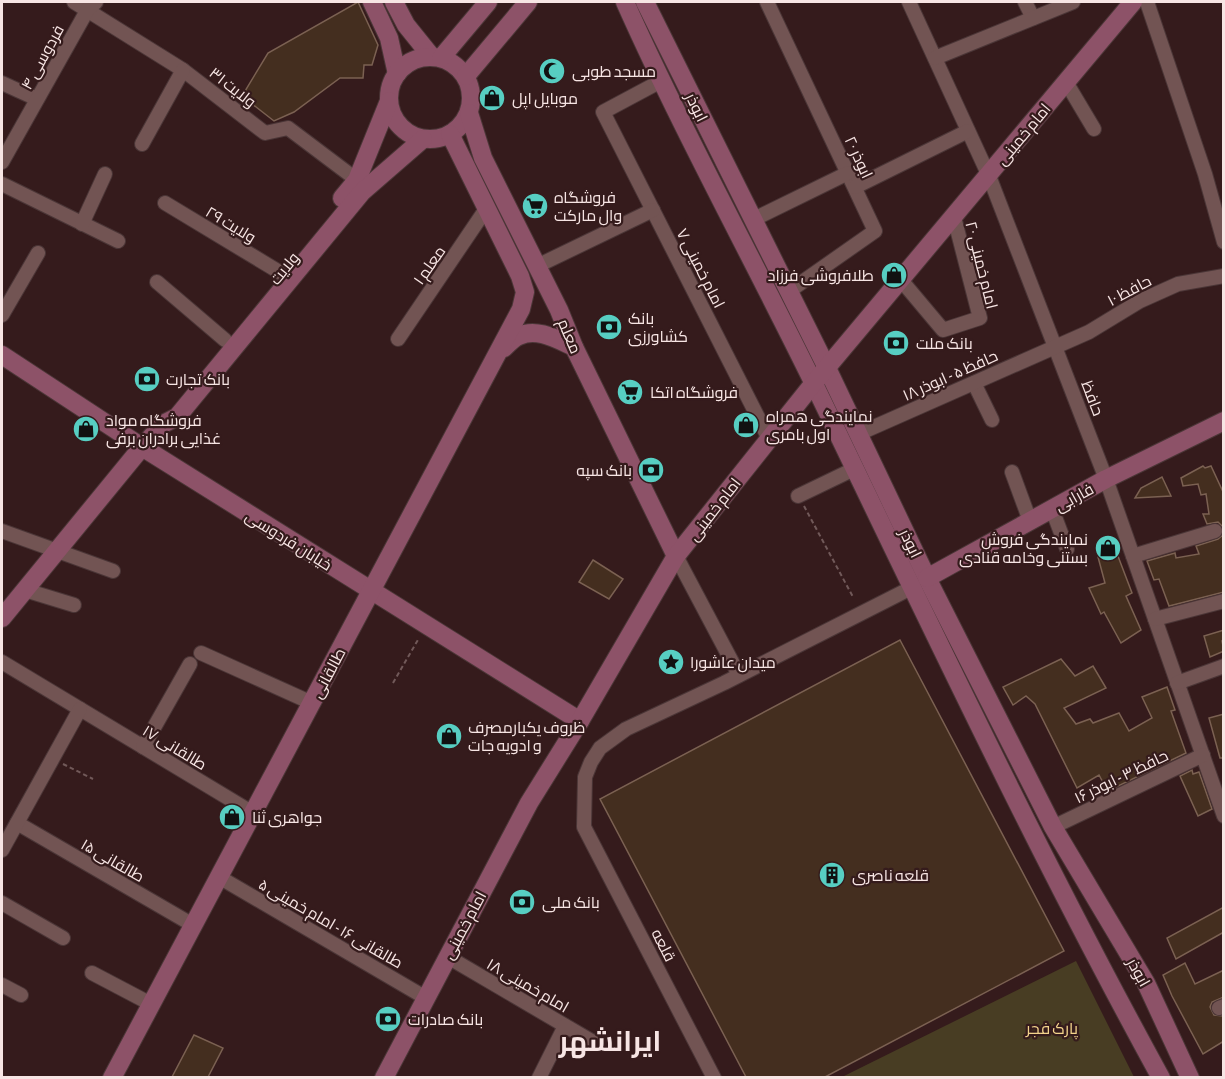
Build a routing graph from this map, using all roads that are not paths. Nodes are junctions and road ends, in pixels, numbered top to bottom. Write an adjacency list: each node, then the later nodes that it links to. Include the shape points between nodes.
1 (74, 2): 13 (street, ولایت ۳۱)
2 (372, 2): 18 (main road, via 389,38)
3 (394, 2): 15 (main road, via 406,26)
4 (488, 2): 15 (main road)
5 (528, 2): 19 (main road)
6 (625, 2): 20 (main road, ابوذر)
7 (645, 2): 43 (main road, ابوذر)
8 (767, 2): 32 (street, ابوذر ۲۰)
9 (909, 2): 16 (street, حافظ)
10 (1025, 2): 14 (street)
11 (1073, 2): 14 (street)
12 (1135, 2): 21 (main road, امام خمینی); 38 (street)
13 (92, 5): 17 (street, ولایت ۳۱); 23 (street, فردوسی ۴)
14 (1033, 18): 16 (street)
15 (436, 57): 18 (main road, via 418,58); 19 (main road, via 458,67)
16 (935, 58): 27 (street, حافظ)
17 (183, 70): 30 (street); 36 (street, ولایت ۳۱, via 265,133 288,128)
18 (397, 74): 24 (main road)
19 (466, 76): 25 (main road, via 472,99)
20 (661, 81): 41 (street, امام خمینی ۷, via 603,112); 63 (main road, ابوذر)
21 (1066, 82): 26 (street); 34 (main road, امام خمینی)
22 (2, 83): 23 (street)
23 (37, 99): 31 (street, فردوسی ۴)
24 (389, 101): 29 (main road, via 401,127); 36 (main road, ولایت)
25 (469, 113): 28 (main road); 48 (main road, معلم, via 483,158)
26 (1094, 129)
27 (968, 130): 34 (street, حافظ); 37 (street)
28 (450, 134): 29 (main road); 40 (main road)
29 (423, 139): 36 (main road)
30 (142, 144)
31 (2, 159)
32 (848, 172): 37 (street, ابوذر ۲۰); 43 (street)
33 (105, 174): 44 (street)
34 (989, 176): 42 (main road, امام خمینی); 57 (street, حافظ)
35 (2, 184): 44 (street)
36 (359, 186): 49 (main road, ولایت); 66 (main road, ولایت, via 177,417)
37 (855, 187): 53 (street, ابوذر ۲۰, via 875,231)
38 (1217, 192): 46 (street)
39 (165, 203): 49 (street, ولایت ۲۹)
40 (486, 209): 55 (street, معلم ۱); 59 (main road, طالقانی, via 525,292 522,309)
41 (653, 210): 48 (street); 68 (street, امام خمینی ۷)
42 (954, 217): 51 (main road, امام خمینی); 51 (street, امام خمینی ۲۰, via 980,318 943,330)
43 (752, 220): 53 (main road, ابوذر)
44 (82, 224): 45 (street)
45 (118, 241)
46 (1224, 242)
47 (38, 254): 54 (street)
48 (537, 266): 58 (main road, معلم)
49 (281, 273): 56 (main road, ولایت)
50 (1224, 276): 57 (street, حافظ ۱۰, via 1178,284)
51 (901, 280): 61 (main road, امام خمینی)
52 (157, 282): 56 (street)
53 (788, 292): 61 (main road, ابوذر)
54 (2, 315)
55 (398, 339)
56 (225, 340): 66 (main road, ولایت, via 168,409)
57 (1055, 346): 62 (street, حافظ ۵ - ابوذر ۱۸); 72 (street, حافظ)
58 (574, 347): 59 (main road, via 532,333 519,335); 80 (main road, معلم)
59 (500, 351): 86 (main road, طالقانی)
60 (2, 355): 69 (main road, خیابان فردوسی)
61 (826, 368): 63 (main road, امام خمینی); 67 (main road, ابوذر)
62 (974, 383): 64 (street); 67 (street, حافظ ۵ - ابوذر ۱۸)
63 (813, 384): 68 (main road, امام خمینی); 70 (main road, ابوذر)
64 (992, 420)
65 (1224, 421): 72 (main road, فارابی)
66 (163, 424): 69 (main road, ولایت)
67 (858, 434): 83 (main road, ابوذر)
68 (769, 439): 80 (main road, امام خمینی)
69 (142, 447): 79 (main road, ولایت); 86 (main road, خیابان فردوسی)
70 (854, 469): 73 (street); 84 (main road, ابوذر)
71 (1012, 471): 75 (street)
72 (1106, 479): 74 (main road, فارابی); 81 (street, حافظ)
73 (798, 496)
74 (1052, 509): 75 (main road, فارابی); 78 (street)
75 (1029, 521): 83 (main road, فارابی)
76 (2, 531): 79 (street)
77 (1215, 531): 81 (street)
78 (1067, 549)
79 (56, 552): 82 (street); 85 (main road, ولایت)
80 (676, 556): 95 (street); 99 (main road, امام خمینی)
81 (1133, 556): 90 (street, حافظ)
82 (113, 571)
83 (927, 578): 105 (main road, ابوذر)
84 (911, 588): 95 (street); 116 (main road, ابوذر)
85 (25, 590): 88 (street); 89 (main road, ولایت)
86 (371, 591): 97 (main road, طالقانی); 99 (main road, خیابان فردوسی)
87 (1224, 601): 90 (street)
88 (74, 605)
89 (2, 618)
90 (1155, 619): 96 (street, حافظ)
91 (201, 653): 97 (street)
92 (2, 662): 98 (street, طالقانی ۱۷)
93 (190, 664): 100 (street)
94 (1224, 666): 96 (street)
95 (739, 675): 124 (street, قلعه, via 626,729 600,748 585,777 585,827)
96 (1177, 683): 101 (street, حافظ)
97 (312, 703): 103 (main road, طالقانی)
98 (80, 709): 100 (street, طالقانی ۱۷); 104 (street)
99 (580, 721): 111 (main road, امام خمینی, via 529,803)
100 (143, 747): 103 (street, طالقانی ۱۷)
101 (1203, 755): 102 (street, حافظ); 105 (street, حافظ ۳ - ابوذر ۱۶)
102 (1222, 809)
103 (253, 813): 107 (main road, طالقانی)
104 (17, 823): 106 (street); 109 (street, طالقانی ۱۵)
105 (1053, 827): 113 (main road, ابوذر)
106 (2, 850)
107 (219, 877): 109 (main road, طالقانی); 117 (street, طالقانی ۱۶ - امام خمینی ۵)
108 (2, 903): 110 (street)
109 (193, 925): 118 (main road, طالقانی)
110 (63, 938)
111 (448, 957): 117 (main road, امام خمینی); 119 (street, امام خمینی ۱۸)
112 (92, 973): 118 (street)
113 (1146, 983): 116 (main road); 126 (main road, ابوذر)
114 (2, 985): 115 (street)
115 (21, 995)
116 (1116, 996): 125 (main road, ابوذر)
117 (426, 998): 122 (main road, امام خمینی)
118 (151, 1004): 121 (main road, طالقانی)
119 (566, 1026): 120 (street, امام خمینی ۱۸); 123 (street)
120 (593, 1042)
121 (112, 1077)
122 (384, 1077)
123 (538, 1077)
124 (714, 1077)
125 (1161, 1077)
126 (1190, 1077)

